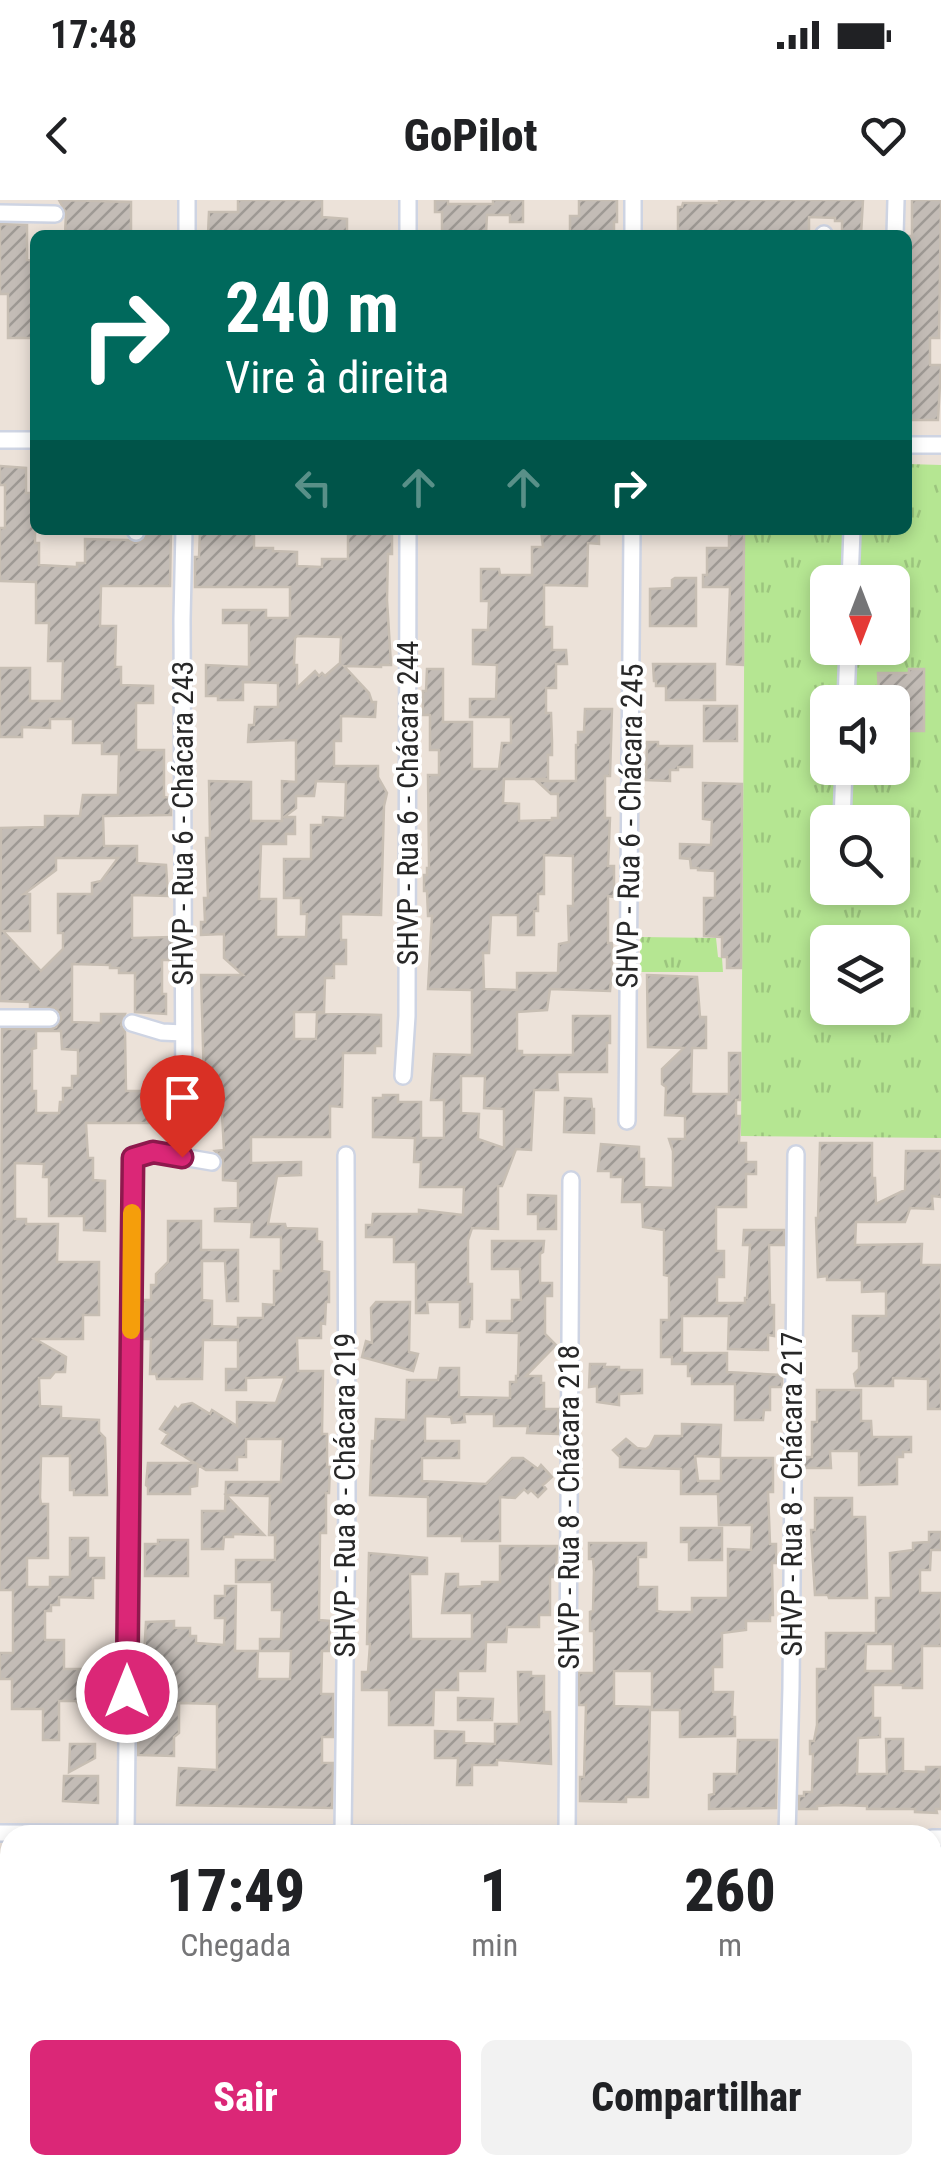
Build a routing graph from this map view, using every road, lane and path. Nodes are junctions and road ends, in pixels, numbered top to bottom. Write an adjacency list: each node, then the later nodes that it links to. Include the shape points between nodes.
1 (187, 200): 7 (street)
2 (408, 200): 8 (street)
3 (633, 200): 9 (street)
4 (896, 200): 10 (street)
5 (0, 213): 6 (street)
6 (56, 214)
7 (187, 230)
8 (408, 230)
9 (633, 230)
10 (894, 230)
11 (0, 440): 12 (street)
12 (30, 440)
13 (912, 445): 14 (street)
14 (941, 446)
15 (184, 535): 23 (street, SHVP - Rua 6 - Chácara 243)
16 (408, 535): 24 (street, SHVP - Rua 6 - Chácara 244)
17 (632, 535): 26 (street, SHVP - Rua 6 - Chácara 245)
18 (852, 535): 19 (street)
19 (851, 565)
20 (0, 1018): 21 (street)
21 (50, 1018)
22 (132, 1023): 23 (street)
23 (183, 1033): 25 (street, SHVP - Rua 6 - Chácara 243)
24 (403, 1076)
25 (184, 1116)
26 (626, 1121)
27 (796, 1154): 34 (street, SHVP - Rua 8 - Chácara 217)
28 (346, 1156): 32 (street, SHVP - Rua 8 - Chácara 219)
29 (212, 1162): 31 (street, via 153,1152 133,1157)
30 (571, 1180): 33 (street, SHVP - Rua 8 - Chácara 218)
31 (126, 1825)
32 (343, 1825)
33 (567, 1825)
34 (787, 1825)

